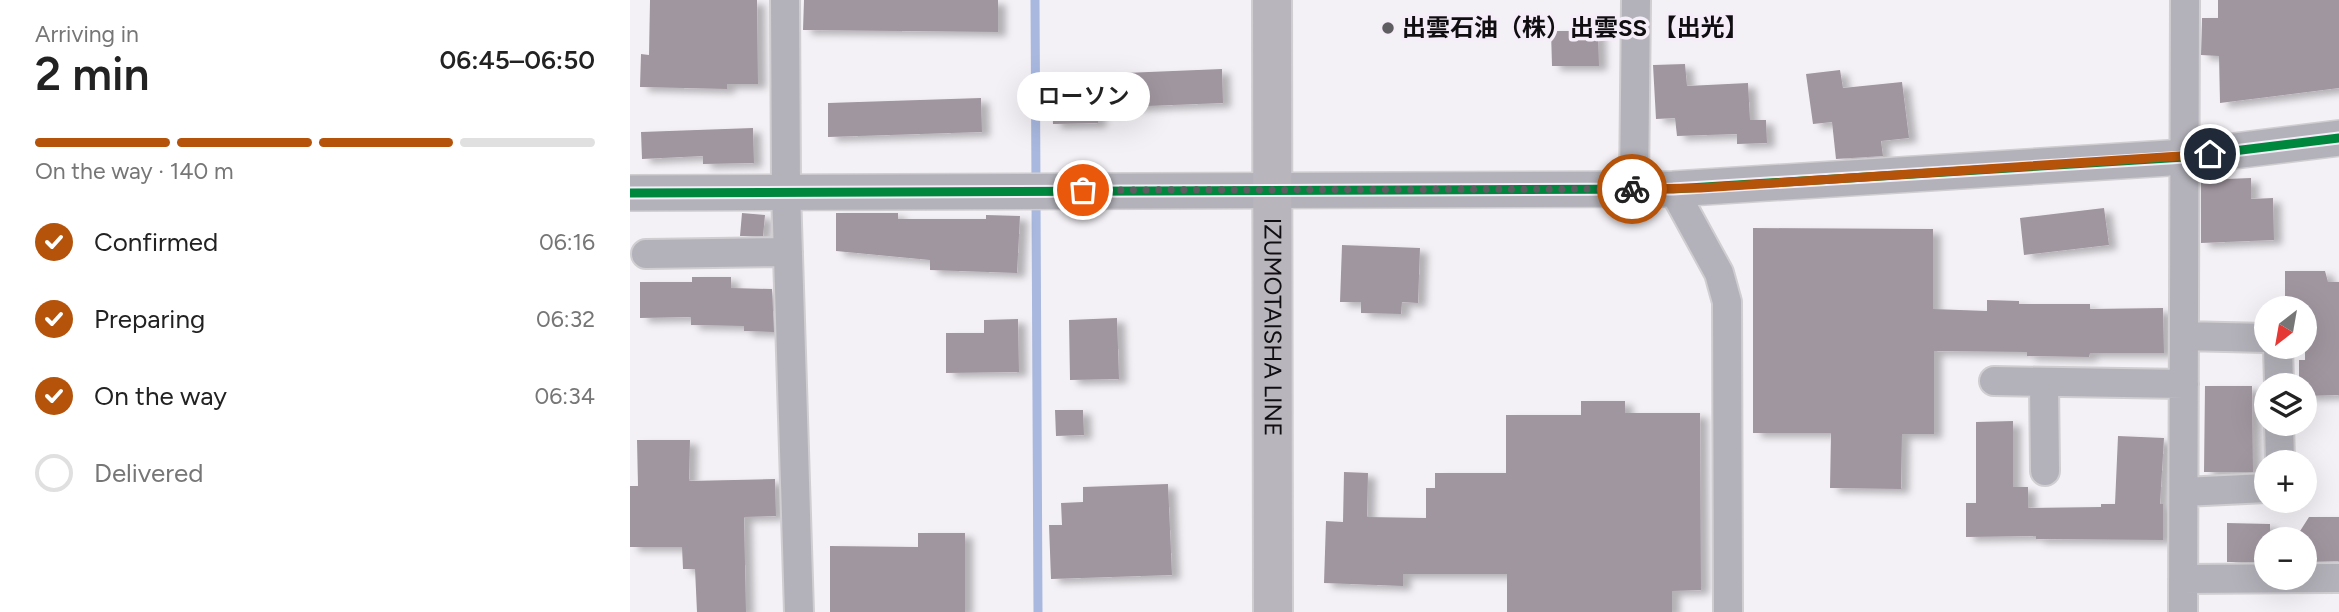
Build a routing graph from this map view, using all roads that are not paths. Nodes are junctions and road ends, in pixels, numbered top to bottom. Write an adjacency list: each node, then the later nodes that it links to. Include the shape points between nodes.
1 (785, 0): 10 (street)
2 (1272, 0): 7 (main road, IZUMOTAISHA LINE)
3 (1636, 0): 8 (street)
4 (2185, 0): 6 (street)
5 (2339, 138): 6 (street)
6 (2185, 158): 9 (street); 14 (street)
7 (1272, 189): 8 (street); 10 (street); 25 (main road, IZUMOTAISHA LINE)
8 (1634, 189): 9 (street)
9 (1673, 189): 26 (street, via 1719,273 1727,302)
10 (786, 191): 11 (street); 12 (street)
11 (630, 193)
12 (788, 252): 13 (street); 24 (street)
13 (646, 254)
14 (2184, 335): 15 (street); 18 (street)
15 (2254, 338)
16 (1994, 381): 17 (street)
17 (2044, 382): 18 (street); 19 (street)
18 (2184, 384): 21 (street)
19 (2045, 471)
20 (2254, 489): 21 (street)
21 (2184, 492): 23 (street)
22 (2339, 578): 23 (street)
23 (2183, 579): 27 (street)
24 (799, 612)
25 (1273, 612)
26 (1728, 612)
27 (2183, 612)

